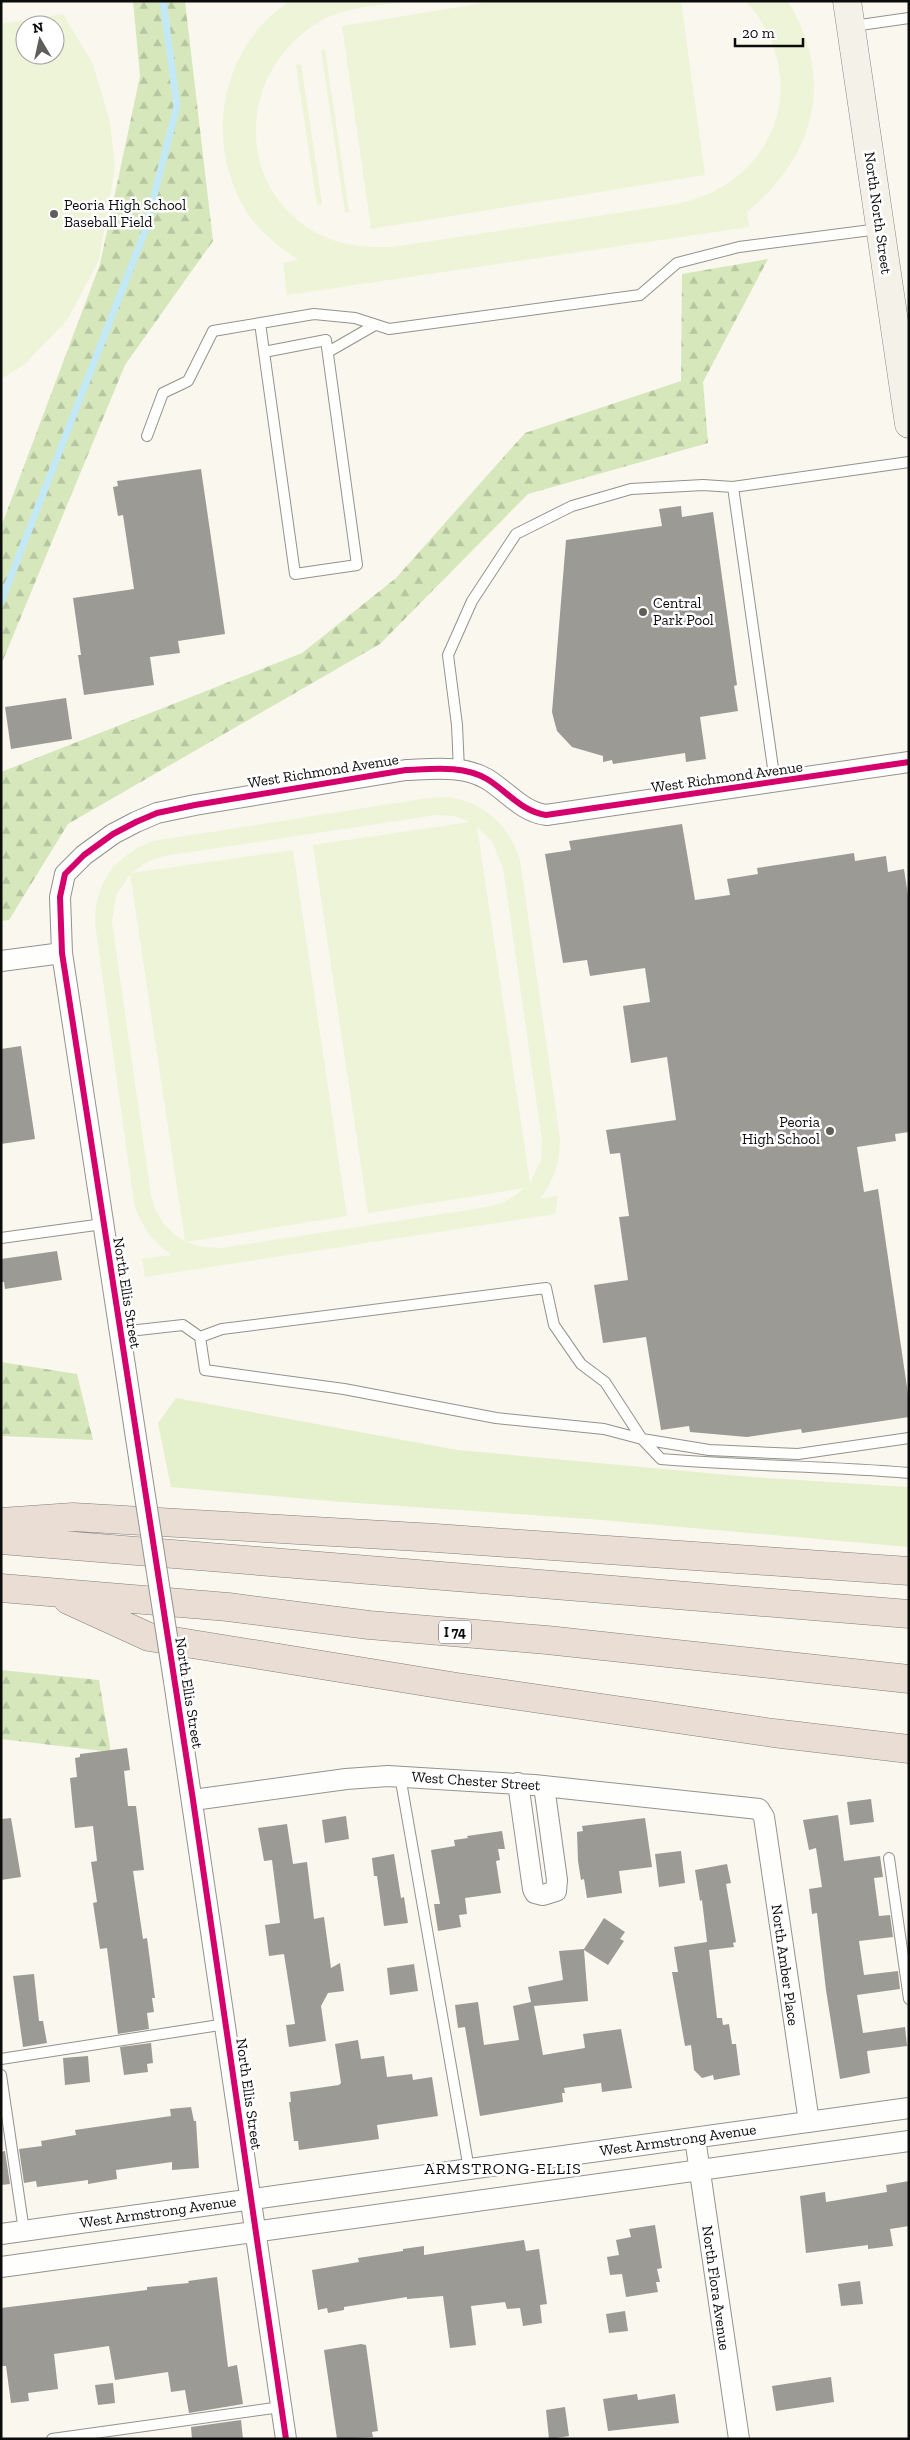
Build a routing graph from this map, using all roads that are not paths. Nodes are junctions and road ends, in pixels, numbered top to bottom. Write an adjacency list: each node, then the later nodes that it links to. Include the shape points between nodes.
1 (849, 14): 2 (lane); 3 (street, North North Street)
2 (909, 18)
3 (880, 229): 5 (lane, via 739,247 677,263 640,295 389,330); 8 (street, North North Street)
4 (260, 323): 5 (lane, via 314,314 355,318); 6 (lane); 10 (lane, via 213,330 188,381 163,393)
5 (375, 325): 7 (lane)
6 (264, 352): 7 (lane, via 326,340); 7 (lane, via 295,574 357,565)
7 (328, 352)
8 (904, 361): 9 (street, North North Street)
9 (908, 419)
10 (147, 436)
11 (909, 462): 12 (lane)
12 (732, 487): 14 (lane, via 703,485 631,489 572,506 516,534 472,601 448,654); 15 (lane)
13 (909, 762): 15 (street, West Richmond Avenue)
14 (459, 770): 15 (street, West Richmond Avenue, via 488,780 519,805 546,815); 16 (street, West Richmond Avenue, via 397,772 195,804 136,822 84,855 65,874 60,896)
15 (775, 782)
16 (62, 953): 17 (street); 18 (street, North Ellis Street)
17 (1, 961)
18 (103, 1224): 19 (lane); 20 (street, North Ellis Street)
19 (1, 1238)
20 (120, 1332): 21 (lane, via 183,1325); 36 (street, North Ellis Street, bridge)
21 (200, 1337): 23 (lane, via 205,1370 344,1389 496,1418 604,1430); 23 (lane, via 222,1329 546,1288 554,1325 581,1364 606,1382)
22 (909, 1438): 23 (lane, via 798,1454 709,1450)
23 (642, 1439): 24 (lane, via 660,1460)
24 (909, 1473)
25 (1, 1522): 27 (highway, via 83,1518)
26 (1, 1540): 30 (highway)
27 (909, 1571)
28 (1, 1588): 29 (highway, I 74)
29 (51, 1593): 31 (highway, I 74, via 228,1607 369,1625 547,1640); 32 (highway, via 149,1637 457,1687 773,1733)
30 (909, 1614)
31 (909, 1679)
32 (909, 1749)
33 (400, 1776): 34 (street, West Chester Street); 36 (street, West Chester Street, via 346,1779); 47 (lane)
34 (518, 1783): 35 (street, West Chester Street); 35 (street, via 533,1889 543,1895 556,1891 557,1880)
35 (544, 1786): 37 (street, West Chester Street)
36 (193, 1800): 40 (street, North Ellis Street)
37 (759, 1809): 44 (street, North Amber Place, via 764,1817)
38 (889, 1858): 39 (lane)
39 (909, 1999)
40 (226, 2024): 41 (lane); 49 (street, North Ellis Street)
41 (1, 2059)
42 (1, 2075): 50 (lane)
43 (909, 2108): 44 (street, West Armstrong Avenue)
44 (809, 2122): 45 (street, West Armstrong Avenue)
45 (695, 2138): 47 (street, West Armstrong Avenue); 48 (street, North Flora Avenue)
46 (909, 2141): 48 (street)
47 (468, 2170): 49 (street, West Armstrong Avenue)
48 (699, 2170): 51 (street); 58 (street, North Flora Avenue)
49 (252, 2200): 50 (street, West Armstrong Avenue); 51 (street, North Ellis Street)
50 (24, 2231): 52 (street, West Armstrong Avenue)
51 (256, 2232): 53 (street); 54 (street, North Ellis Street)
52 (1, 2234)
53 (1, 2266)
54 (281, 2407): 55 (lane); 57 (street, North Ellis Street)
55 (67, 2438): 56 (lane)
56 (52, 2439)
57 (286, 2439)
58 (739, 2439)

